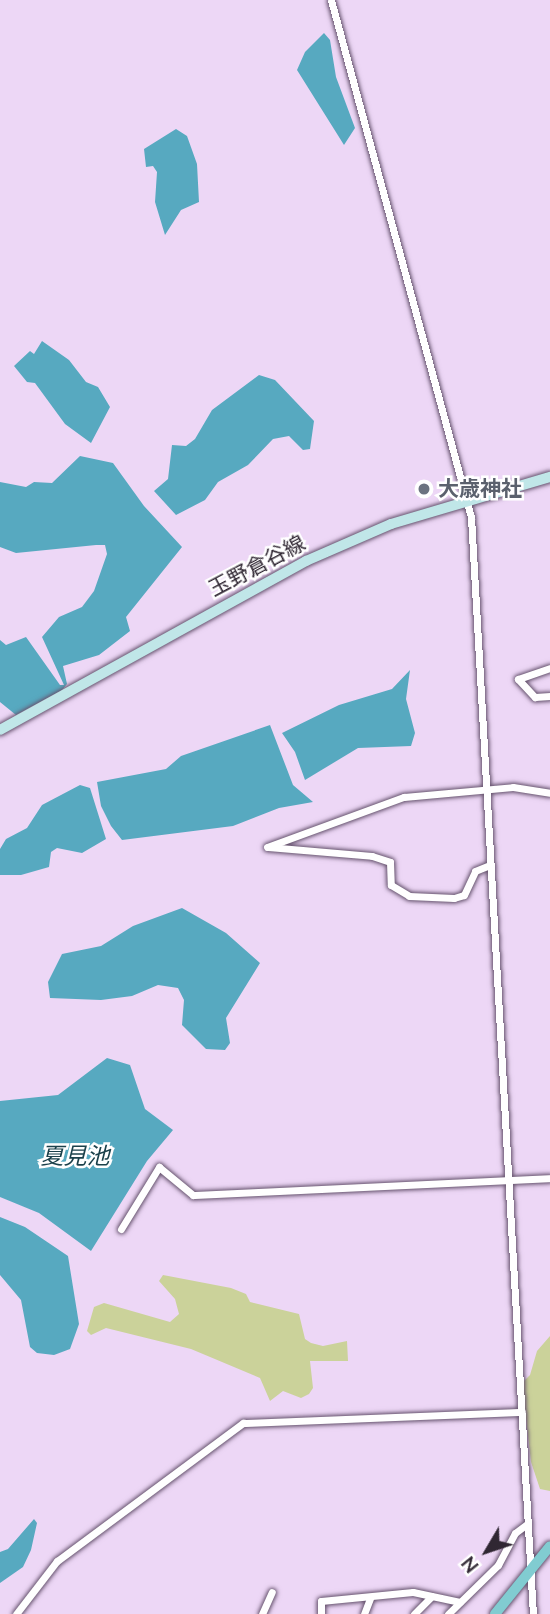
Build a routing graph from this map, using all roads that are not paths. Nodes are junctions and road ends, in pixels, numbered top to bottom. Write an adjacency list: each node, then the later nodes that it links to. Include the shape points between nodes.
1 (331, 0): 3 (street)
2 (550, 477): 3 (main road, 玉野倉谷線)
3 (467, 500): 6 (main road, 玉野倉谷線, via 391,524 306,561); 7 (street)
4 (550, 668): 5 (street, via 518,679 535,698)
5 (550, 696)
6 (0, 730)
7 (487, 790): 8 (street, via 513,787); 9 (street); 9 (street, via 404,797 267,847 390,862 391,885 409,896 446,899 464,895 475,871)
8 (550, 793)
9 (490, 866): 10 (street)
10 (508, 1178): 11 (street); 12 (street, via 193,1195 159,1167); 13 (street)
11 (550, 1178)
12 (121, 1229)
13 (522, 1412): 14 (street); 21 (street, via 243,1423 57,1561)
14 (527, 1524): 16 (street); 20 (street, via 515,1533 498,1565)
15 (550, 1546): 16 (main road)
16 (531, 1570): 27 (main road); 28 (street)
17 (272, 1592): 22 (street)
18 (432, 1596): 19 (street, via 413,1592); 20 (street); 25 (street)
19 (370, 1598): 23 (street, via 321,1601); 24 (street)
20 (460, 1602): 26 (street)
21 (16, 1614)
22 (262, 1614)
23 (321, 1614)
24 (364, 1614)
25 (414, 1614)
26 (448, 1614)
27 (495, 1614)
28 (533, 1614)

